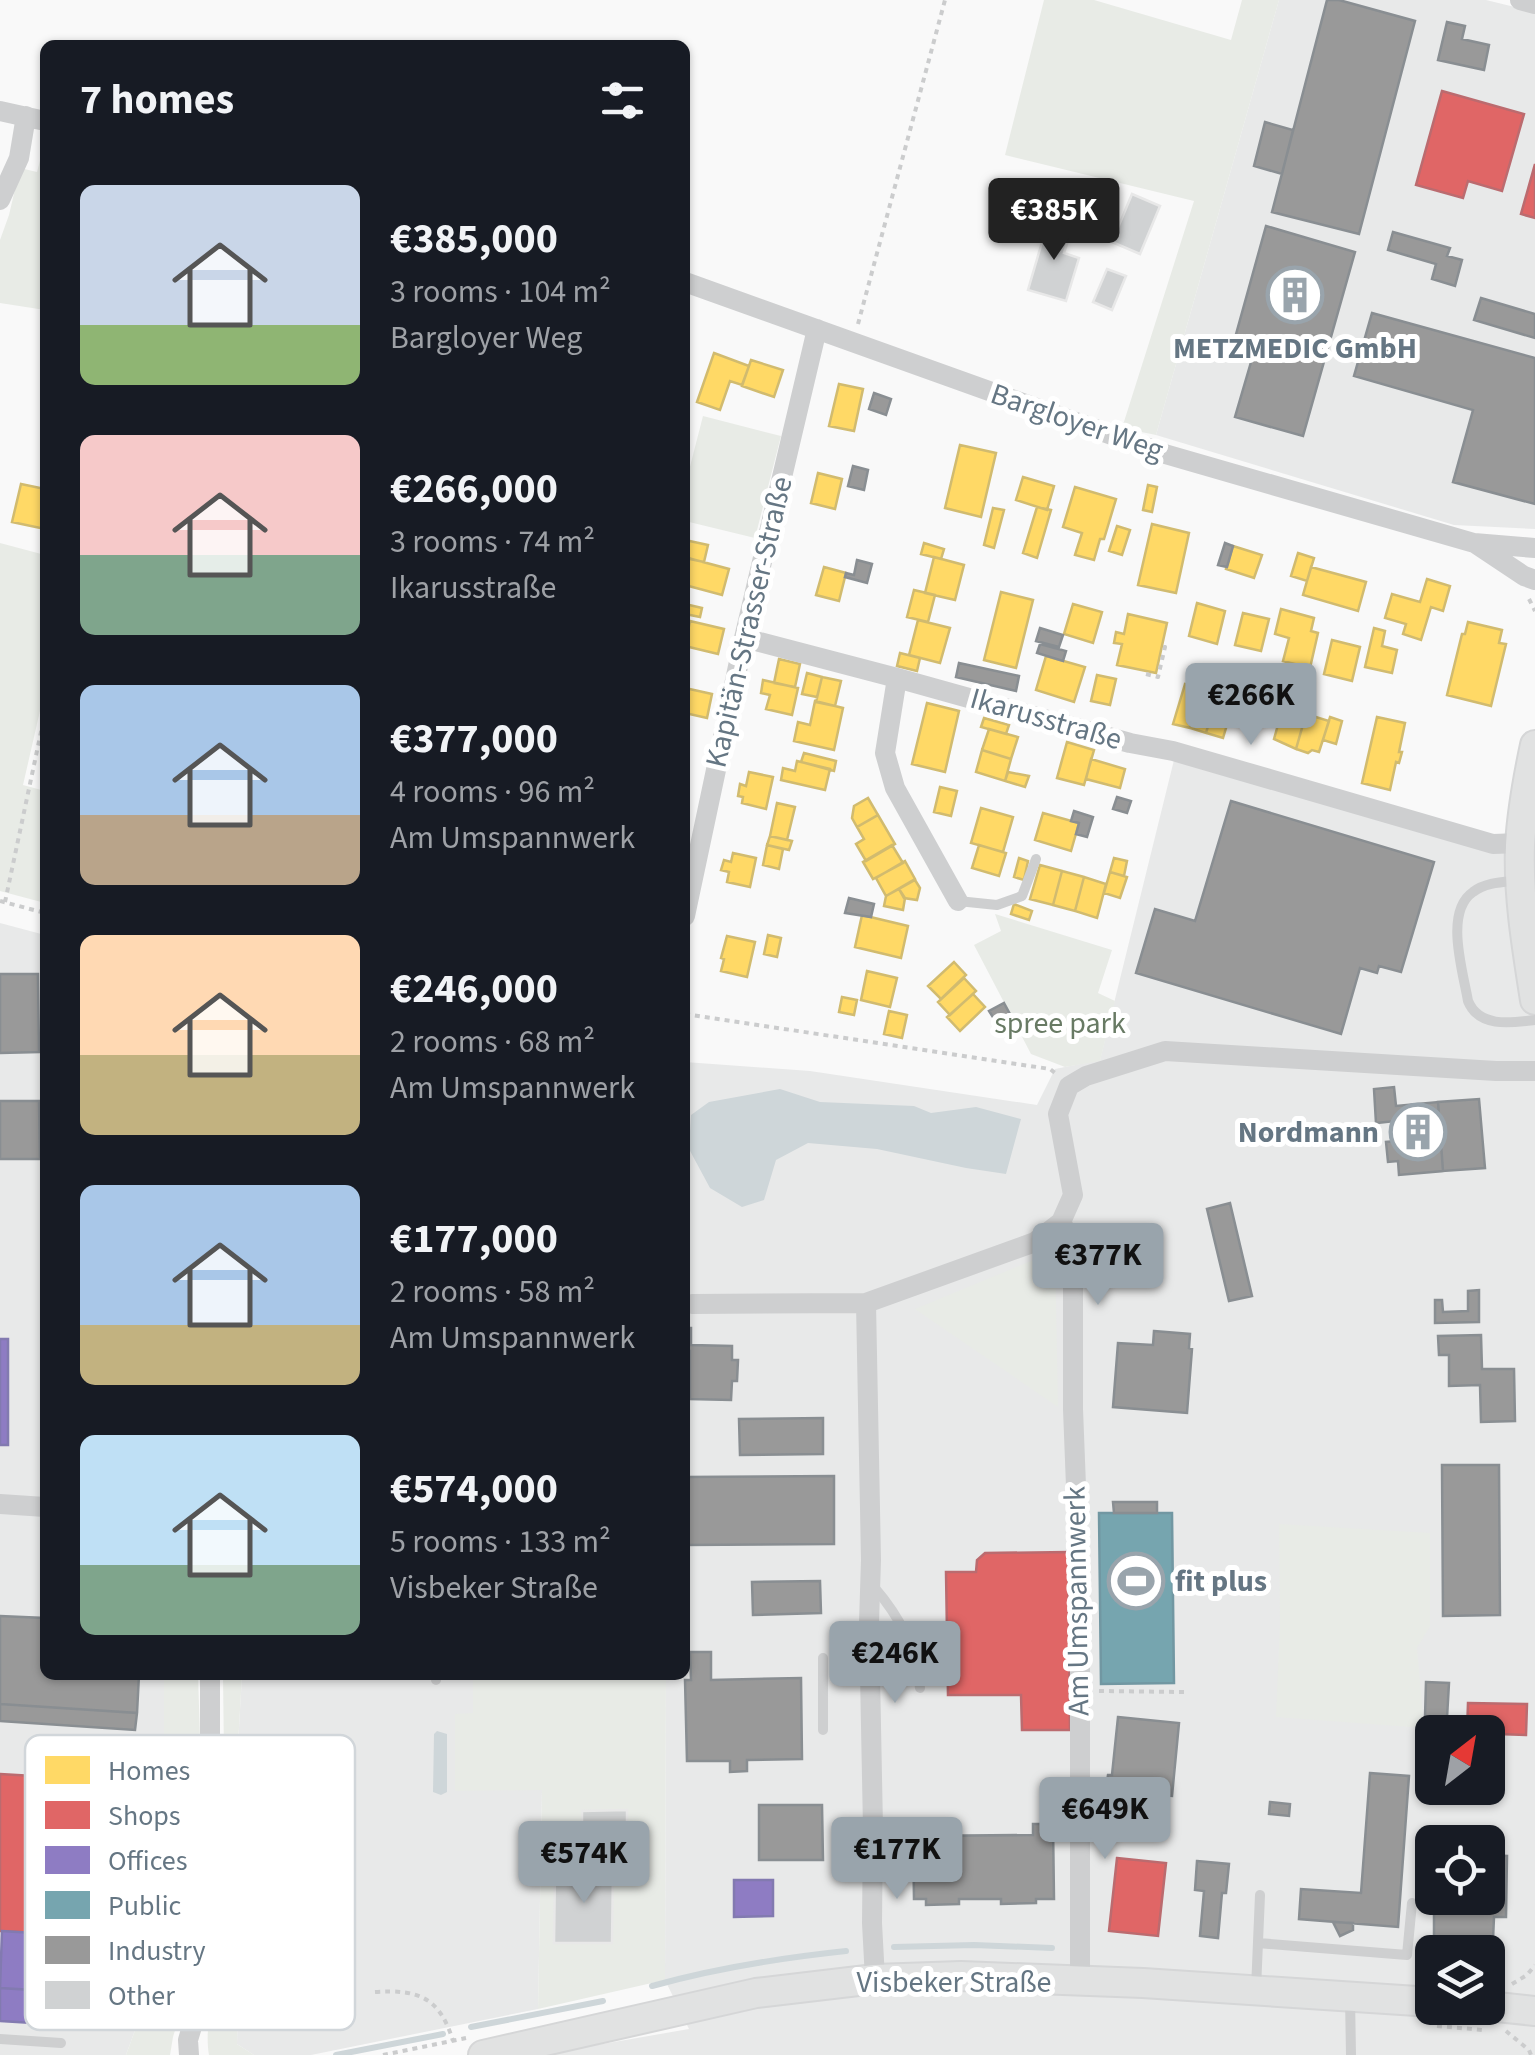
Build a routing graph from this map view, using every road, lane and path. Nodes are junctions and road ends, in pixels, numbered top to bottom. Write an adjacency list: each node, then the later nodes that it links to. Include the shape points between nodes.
1 (945, 0): 9 (path)
2 (1520, 0): 3 (street)
3 (1535, 4)
4 (0, 111): 5 (street)
5 (36, 119): 6 (street)
6 (0, 200)
7 (690, 284): 8 (street, Bargloyer Weg)
8 (817, 330): 9 (street, Bargloyer Weg); 14 (street, Kapitän-Strasser-Straße)
9 (853, 342): 10 (street, Bargloyer Weg, via 1164,454)
10 (1474, 543): 11 (street, Bargloyer Weg); 12 (street, Bargloyer Weg, via 1524,576)
11 (1535, 548)
12 (1532, 590): 13 (path)
13 (1535, 612)
14 (744, 638): 17 (street, Ikarusstraße); 23 (street, Kapitän-Strasser-Straße)
15 (1162, 646): 16 (path, via 1158,678)
16 (1146, 674)
17 (898, 678): 20 (street, Ikarusstraße, via 1493,844); 24 (street, via 885,754 895,788)
18 (40, 736): 25 (path)
19 (1535, 745): 20 (main road)
20 (1520, 843): 22 (main road)
21 (1036, 859): 24 (lane, via 1022,896 997,906)
22 (1521, 880): 27 (main road); 29 (lane, via 1473,892 1458,913 1457,930 1472,1010 1493,1022)
23 (690, 892)
24 (958, 900)
25 (3, 902): 26 (path)
26 (40, 911)
27 (1535, 1000)
28 (690, 1015): 31 (path, via 1050,1070)
29 (1535, 1020)
30 (1535, 1071): 31 (street, via 1165,1050)
31 (1069, 1086): 32 (street, Am Umspannwerk, via 1058,1114 1074,1195)
32 (1061, 1222): 33 (street, via 1035,1242); 41 (street, Am Umspannwerk, via 1073,1245)
33 (866, 1303): 34 (street); 37 (street)
34 (692, 1304)
35 (0, 1504): 36 (street)
36 (40, 1507)
37 (870, 1583): 40 (lane, via 894,1610 917,1660); 49 (street)
38 (823, 1658): 43 (lane)
39 (210, 1680): 44 (street)
40 (920, 1688)
41 (1080, 1691): 42 (path); 50 (street, Am Umspannwerk)
42 (1184, 1692)
43 (823, 1730)
44 (210, 1735)
45 (1260, 1895): 47 (lane)
46 (1412, 1902): 47 (lane, via 1408,1955)
47 (1258, 1943): 51 (lane)
48 (1535, 1965): 52 (path)
49 (875, 1978): 50 (main road, Visbeker Straße); 63 (main road, Visbeker Straße, via 756,1993)
50 (1080, 1982): 51 (main road, Visbeker Straße)
51 (1256, 1990): 54 (main road, Visbeker Straße)
52 (1505, 1991)
53 (375, 1992): 60 (path, via 428,2000 448,2022)
54 (1350, 1996): 56 (main road, Visbeker Straße); 64 (lane)
55 (1505, 2008): 57 (main road)
56 (1415, 2011)
57 (1535, 2011)
58 (191, 2030): 62 (street)
59 (0, 2039): 61 (lane)
60 (453, 2041)
61 (61, 2043)
62 (189, 2055)
63 (483, 2055)
64 (1351, 2055)

